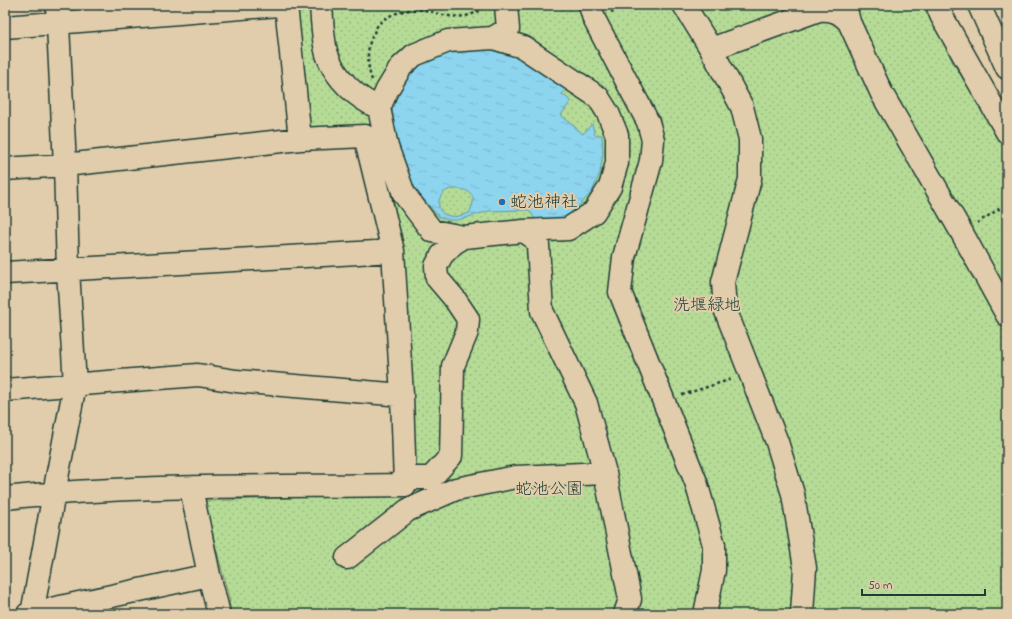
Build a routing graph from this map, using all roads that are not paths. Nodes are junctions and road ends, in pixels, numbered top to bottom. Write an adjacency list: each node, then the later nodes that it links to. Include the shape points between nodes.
1 (280, 5): 9 (street)
2 (286, 5): 17 (street)
3 (321, 5): 15 (street, via 327,56 342,82 368,103)
4 (506, 5): 12 (street, via 508,29)
5 (590, 5): 41 (street, via 594,19 648,122 653,140 651,161 624,257 620,292 696,482 714,545 714,570)
6 (684, 5): 13 (street)
7 (938, 5): 16 (street)
8 (979, 5): 14 (street)
9 (58, 14): 11 (street); 18 (street)
10 (847, 14): 13 (street, via 844,16 837,12 818,10); 25 (street, via 882,94)
11 (5, 27)
12 (493, 38): 15 (street, via 448,41 414,55 401,67); 20 (street, via 523,47 598,97 617,135 617,163 610,187 594,212 568,229)
13 (711, 49): 42 (street, via 742,107 750,139 750,178 723,282 725,309 777,442 793,494 805,568)
14 (1007, 68)
15 (382, 102): 21 (street, via 387,147 404,194 432,231)
16 (1007, 132)
17 (300, 139): 18 (street); 22 (street, via 365,136)
18 (65, 165): 19 (street); 23 (street)
19 (5, 169)
20 (524, 231): 21 (street); 30 (street, via 534,238 538,246 542,311 586,404)
21 (464, 237): 29 (street, via 442,255 436,266 437,278 468,319 467,332 453,366 451,456)
22 (393, 251): 23 (street); 28 (street)
23 (68, 270): 24 (street); 26 (street)
24 (5, 273)
25 (1007, 315)
26 (75, 385): 27 (street); 28 (street, via 198,375 236,381); 34 (street)
27 (5, 390)
28 (402, 395): 31 (street)
29 (440, 468): 31 (street, via 431,478); 33 (street)
30 (604, 473): 33 (street, via 516,477); 40 (street, via 630,600)
31 (405, 478): 32 (street, via 405,485)
32 (191, 488): 34 (street); 37 (street)
33 (456, 489): 36 (street, via 408,510)
34 (54, 493): 35 (street); 38 (street)
35 (5, 498)
36 (347, 558)
37 (209, 575): 38 (street); 39 (street)
38 (30, 614)
39 (219, 614)
40 (625, 614)
41 (705, 614)
42 (802, 614)

